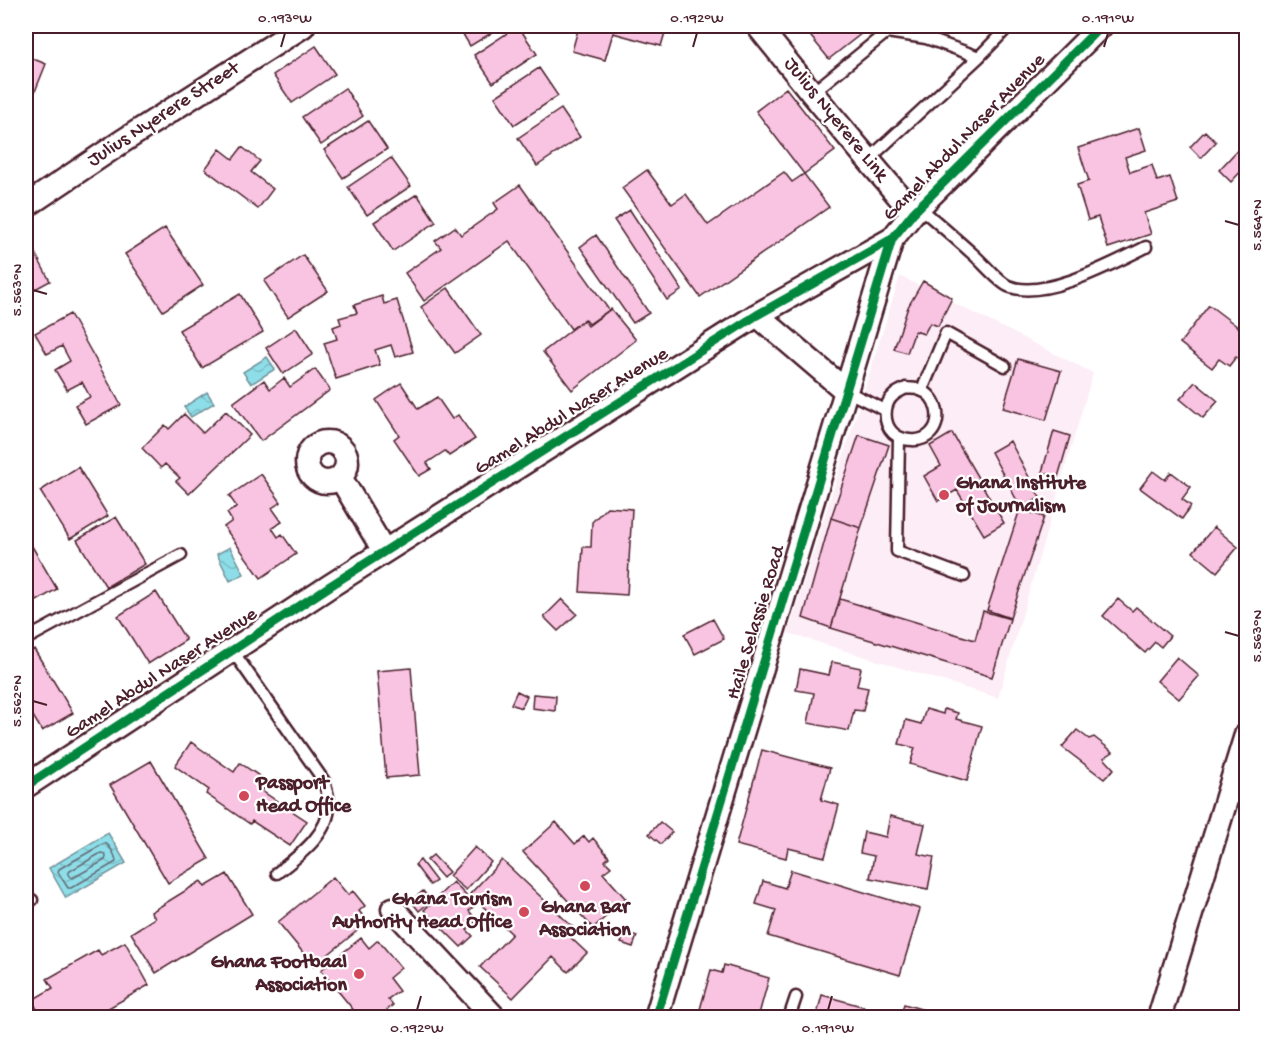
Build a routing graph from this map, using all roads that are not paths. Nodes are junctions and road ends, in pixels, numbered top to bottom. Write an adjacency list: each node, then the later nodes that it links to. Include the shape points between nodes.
1 (303, 26): 8 (street, Julius Nyerere Street)
2 (758, 26): 6 (street, Julius Nyerere Link)
3 (1009, 26): 5 (lane)
4 (1101, 26): 9 (street, Gamel Abdul Naser Avenue)
5 (980, 57): 6 (lane, via 926,38 887,32); 7 (lane)
6 (812, 93): 7 (street, Julius Nyerere Link)
7 (868, 160): 9 (street, Julius Nyerere Link)
8 (26, 206)
9 (916, 210): 10 (street, Gamel Abdul Naser Avenue); 11 (lane, via 1006,285 1021,290 1040,289 1088,275)
10 (892, 239): 12 (street, Gamel Abdul Naser Avenue); 15 (street, Haile Selassie Road)
11 (1146, 247)
12 (757, 315): 15 (street); 19 (street, Gamel Abdul Naser Avenue)
13 (1005, 366): 14 (lane, via 946,333)
14 (922, 390): 16 (lane, via 906,388 893,396); 17 (lane, via 935,401 938,417 931,433 916,441)
15 (846, 391): 16 (lane); 30 (street, Haile Selassie Road)
16 (885, 410): 17 (lane, via 886,421)
17 (899, 438): 21 (lane, via 897,551)
18 (340, 477): 19 (street)
19 (384, 551): 23 (street, Gamel Abdul Naser Avenue)
20 (181, 555): 22 (lane)
21 (964, 576)
22 (26, 639)
23 (232, 650): 25 (street, Gamel Abdul Naser Avenue); 26 (lane, via 324,782 329,804 326,824 304,852)
24 (1246, 735): 32 (street)
25 (26, 786)
26 (276, 873)
27 (393, 909): 29 (street)
28 (796, 997): 31 (lane)
29 (495, 1017)
30 (656, 1017)
31 (789, 1017)
32 (1159, 1017)

